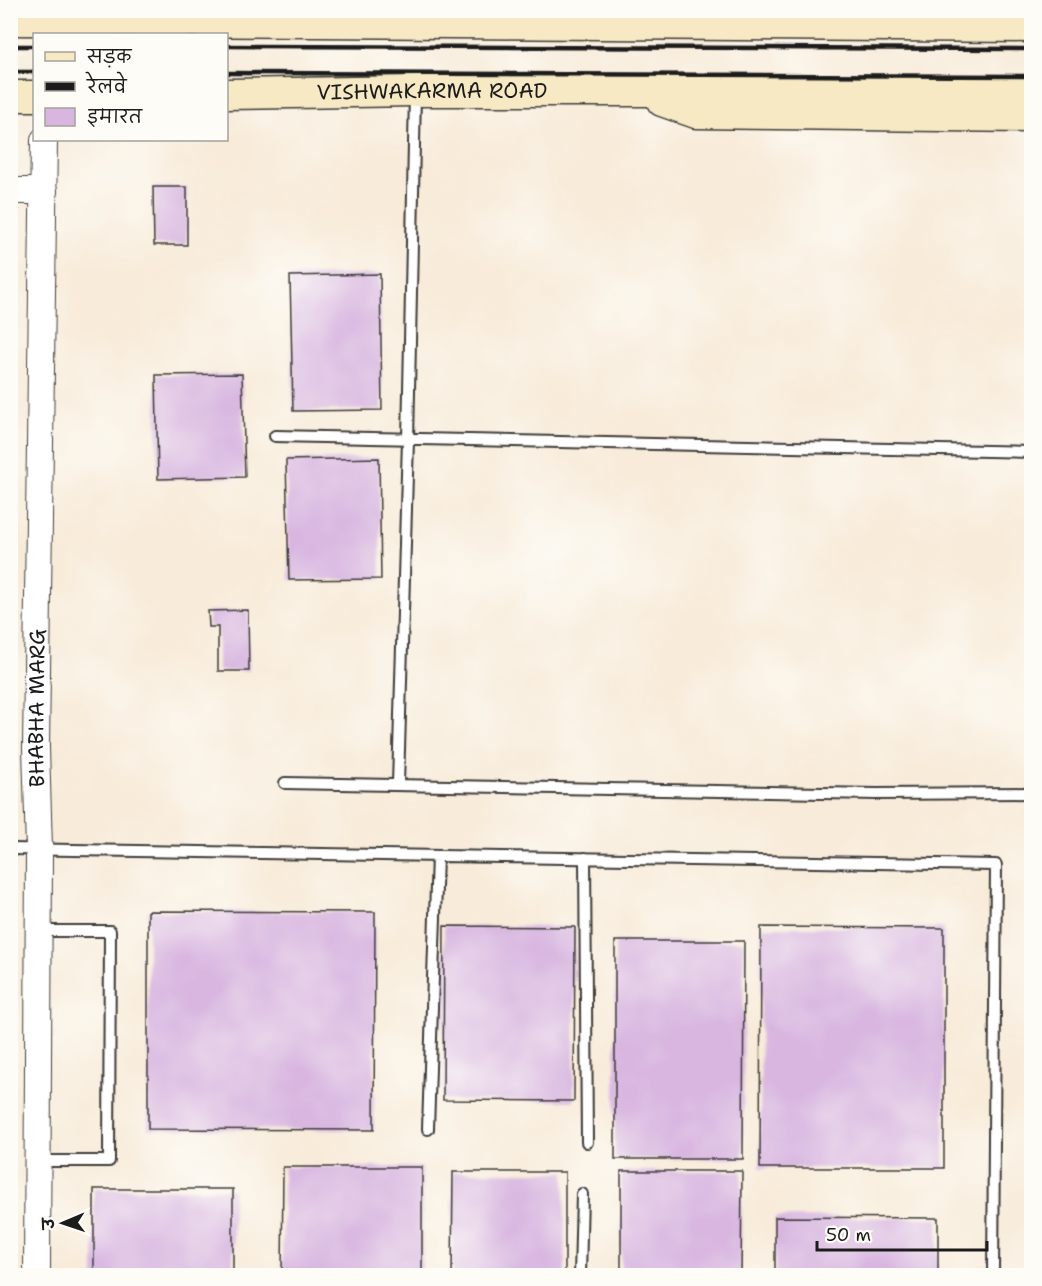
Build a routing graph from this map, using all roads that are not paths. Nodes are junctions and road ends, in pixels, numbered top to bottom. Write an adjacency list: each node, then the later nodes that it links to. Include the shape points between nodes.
1 (666, 10): 3 (main road)
2 (10, 20): 3 (main road)
3 (635, 24): 4 (main road)
4 (1032, 27)
5 (415, 91): 7 (main road, VISHWAKARMA ROAD); 8 (main road, VISHWAKARMA ROAD); 14 (lane)
6 (1032, 91): 7 (main road, VISHWAKARMA ROAD)
7 (636, 92): 9 (main road, via 696,113)
8 (228, 94)
9 (1032, 117)
10 (44, 141): 12 (street, BHABHA MARG)
11 (10, 191): 12 (street)
12 (44, 191): 20 (street, BHABHA MARG, via 36,748)
13 (275, 436): 14 (lane)
14 (408, 440): 15 (lane); 17 (lane)
15 (1032, 452)
16 (285, 783): 17 (lane)
17 (398, 784): 18 (lane, via 876,794)
18 (1032, 793)
19 (10, 849): 20 (lane)
20 (39, 849): 21 (lane); 23 (street, BHABHA MARG)
21 (437, 856): 22 (lane); 24 (lane)
22 (585, 858): 25 (lane); 30 (lane, via 996,865)
23 (39, 931): 26 (street, BHABHA MARG); 26 (lane, via 110,931 109,1161)
24 (428, 1129)
25 (587, 1142)
26 (37, 1161): 28 (street, BHABHA MARG)
27 (582, 1194): 29 (lane)
28 (37, 1275)
29 (580, 1275)
30 (993, 1275)

